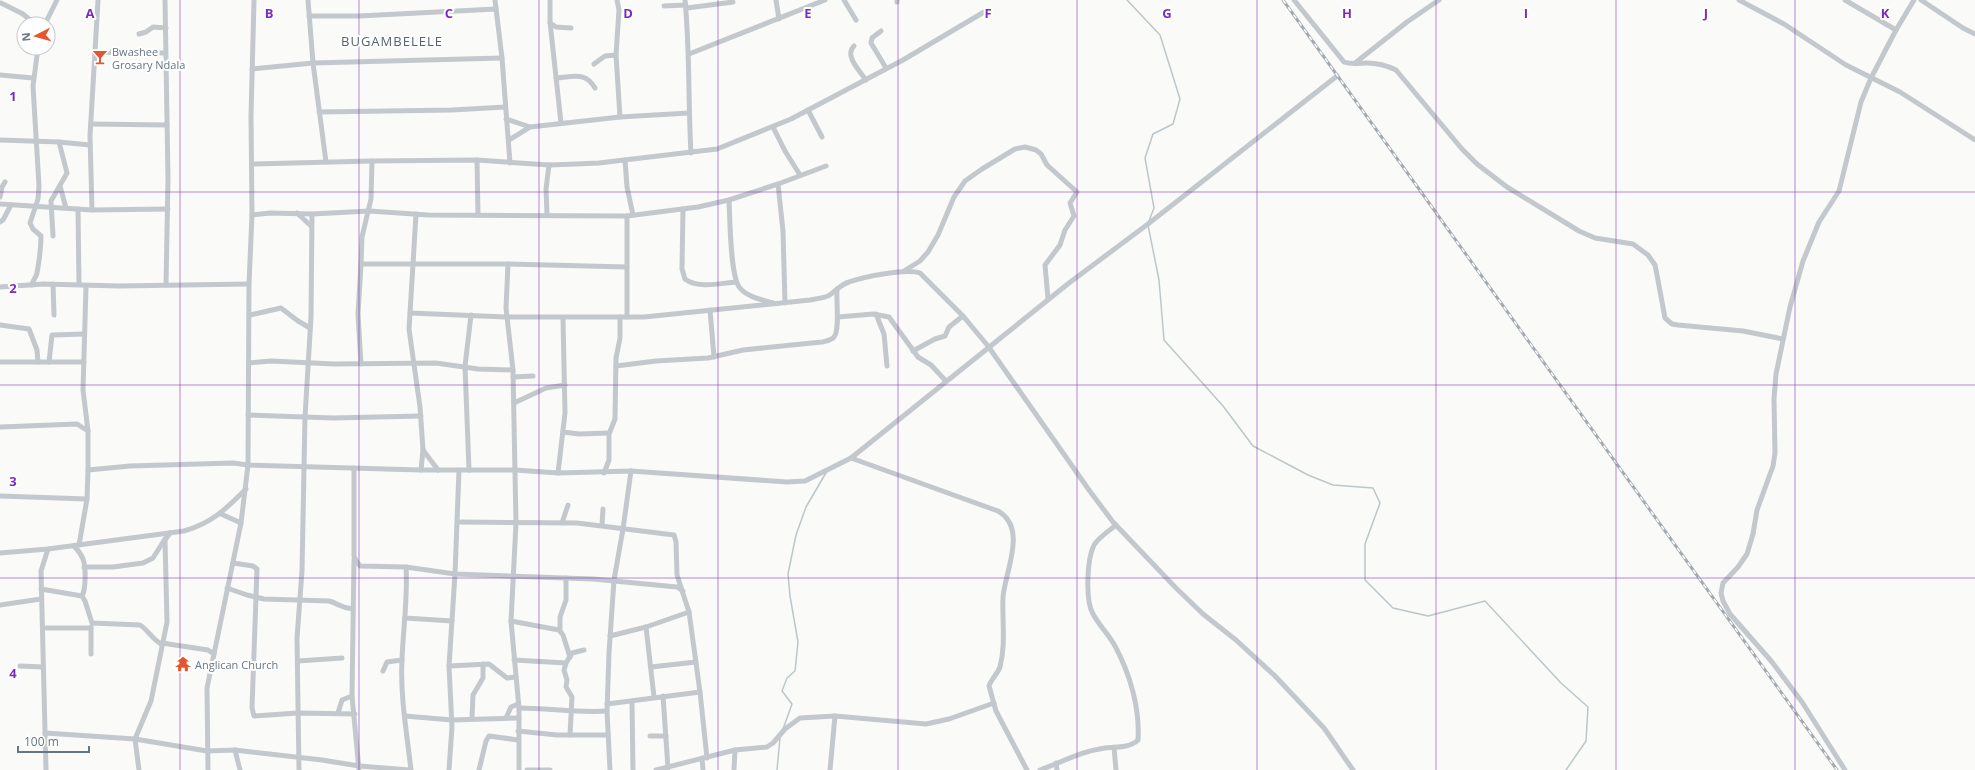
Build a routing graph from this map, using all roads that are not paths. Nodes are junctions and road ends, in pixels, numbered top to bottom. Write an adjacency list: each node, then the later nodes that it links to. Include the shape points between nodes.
1 (57, 0): 25 (street)
2 (98, 0): 37 (street)
3 (165, 0): 30 (street)
4 (254, 0): 47 (street)
5 (308, 0): 26 (street)
6 (495, 0): 22 (street)
7 (550, 0): 29 (street)
8 (617, 0): 40 (street, via 619,10)
9 (776, 0): 27 (street)
10 (825, 0): 27 (street)
11 (844, 0): 28 (street)
12 (1294, 0): 44 (street, via 1342,60)
13 (1439, 0): 44 (street)
14 (1739, 0): 52 (street, via 1784,24 1846,65)
15 (1845, 0): 32 (street)
16 (1914, 0): 32 (street)
17 (1921, 0): 35 (street)
18 (1, 2): 24 (street)
19 (733, 2): 20 (street)
20 (686, 4): 21 (street); 39 (street)
21 (664, 6)
22 (496, 8): 26 (street, via 359,16); 42 (street)
23 (984, 12): 46 (street)
24 (25, 16)
25 (49, 16)
26 (309, 16): 43 (street)
27 (779, 19): 39 (street)
28 (856, 20)
29 (550, 22): 31 (street, via 556,28); 51 (street)
30 (166, 28): 34 (street, via 153,27); 38 (street)
31 (571, 28)
32 (1896, 30): 52 (street)
33 (881, 31): 46 (street, via 871,41)
34 (139, 34)
35 (1975, 34)
36 (854, 46): 53 (street, via 850,53)
37 (95, 52): 38 (street); 62 (street)
38 (165, 53): 63 (street)
39 (689, 54): 58 (street)
40 (616, 55): 45 (street, via 605,56); 59 (street)
41 (37, 56): 50 (street)
42 (502, 58): 43 (street); 55 (street)
43 (312, 63): 47 (street); 57 (street)
44 (1355, 63): 140 (street, via 1369,63 1396,70 1477,164 1534,206 1594,238 1633,244 1642,249 1655,265 1665,318 1668,321 1678,325 1743,331)
45 (594, 64)
46 (886, 68): 53 (street)
47 (252, 69): 79 (street)
48 (0, 74): 50 (street)
49 (1337, 76): 122 (street)
50 (33, 78): 70 (street)
51 (556, 78): 54 (street, via 584,76); 61 (street)
52 (1871, 78): 69 (street, via 1900,92); 140 (street, via 1861,102 1839,191 1811,237 1791,300)
53 (866, 80): 56 (street)
54 (595, 88)
55 (505, 107): 57 (street); 60 (street)
56 (808, 110): 64 (street); 66 (street)
57 (319, 112): 77 (street)
58 (689, 112): 59 (street); 73 (street)
59 (620, 117): 61 (street)
60 (506, 119): 65 (street); 68 (street)
61 (561, 123): 65 (street)
62 (91, 124): 63 (street); 72 (street)
63 (167, 126): 94 (street)
64 (773, 127): 73 (street, via 725,147); 82 (street)
65 (530, 128): 68 (street)
66 (822, 137)
67 (0, 140): 70 (street)
68 (509, 140): 78 (street)
69 (1975, 140)
70 (35, 141): 71 (street); 90 (street, via 39,186 38,199)
71 (59, 142): 72 (street); 85 (street, via 67,169)
72 (90, 145): 96 (street)
73 (691, 153): 75 (street)
74 (477, 160): 76 (street); 78 (street); 101 (street)
75 (625, 160): 80 (street, via 599,164); 104 (street)
76 (372, 161): 77 (street); 97 (street)
77 (326, 162): 79 (street)
78 (510, 163): 80 (street)
79 (252, 164): 103 (street)
80 (549, 165): 102 (street)
81 (826, 166): 82 (street)
82 (800, 175): 84 (street)
83 (5, 182): 86 (street)
84 (778, 184): 87 (street); 123 (street)
85 (60, 186): 91 (street, via 54,194); 92 (street)
86 (0, 197)
87 (729, 200): 95 (street); 113 (street)
88 (0, 204): 89 (street)
89 (11, 205): 90 (street); 105 (street)
90 (34, 206): 91 (street); 117 (street, via 30,223 41,236 41,243 37,272)
91 (51, 208): 92 (street); 107 (street)
92 (66, 208): 93 (street)
93 (78, 209): 96 (street); 115 (street)
94 (168, 209): 96 (street); 118 (street)
95 (683, 209): 104 (street); 113 (street, via 682,269 685,279 706,284)
96 (92, 210)
97 (369, 211): 99 (street); 100 (street); 108 (street, via 362,237)
98 (297, 213): 99 (street); 103 (street, via 270,212); 106 (street)
99 (312, 214): 106 (street)
100 (416, 214): 101 (street); 109 (street)
101 (478, 215): 102 (street)
102 (546, 215): 104 (street)
103 (252, 216): 116 (street)
104 (630, 216): 111 (street)
105 (0, 222)
106 (311, 226): 138 (street)
107 (53, 236)
108 (361, 264): 109 (street); 150 (street, via 358,314)
109 (413, 264): 110 (street); 126 (street)
110 (508, 264): 111 (street); 132 (street)
111 (627, 267): 136 (street)
112 (902, 272): 121 (street, via 849,281); 122 (street, via 920,261 928,252 954,197 965,181 1015,149 1028,147 1040,153 1047,165 1077,192 1070,203 1074,216 1045,266); 131 (street, via 916,271 923,275)
113 (736, 282): 124 (street, via 742,291)
114 (53, 284): 115 (street); 117 (street); 128 (street)
115 (79, 284): 119 (street)
116 (249, 284): 118 (street); 129 (street)
117 (32, 285): 120 (street)
118 (166, 285): 119 (street)
119 (86, 286): 139 (street)
120 (0, 287)
121 (837, 289): 123 (street, via 828,296); 134 (street)
122 (1048, 299): 141 (street)
123 (785, 303): 124 (street)
124 (775, 304): 125 (street)
125 (710, 310): 136 (street); 143 (street)
126 (410, 313): 130 (street); 151 (street, via 410,341)
127 (876, 314): 134 (street); 142 (street, via 892,318); 154 (street, via 884,334)
128 (54, 315)
129 (250, 315): 138 (street, via 281,308); 148 (street)
130 (471, 315): 132 (street); 152 (street)
131 (963, 316): 141 (street); 142 (street, via 949,327 946,335)
132 (506, 317): 135 (street); 155 (street, via 510,328)
133 (620, 317): 135 (street); 136 (street); 153 (street)
134 (838, 317): 143 (street, via 836,334 832,339 743,350)
135 (563, 318): 159 (street)
136 (627, 318)
137 (0, 325): 145 (street, via 29,329 37,350)
138 (310, 328): 149 (street)
139 (84, 334): 146 (street, via 52,335); 147 (street)
140 (1783, 339): 305 (street, via 1774,389 1773,466 1757,510 1747,554 1723,584 1721,593 1730,614 1772,662 1802,702)
141 (988, 346): 158 (street); 193 (street)
142 (913, 351): 158 (street, via 920,359 934,367)
143 (714, 357): 153 (street, via 656,360)
144 (0, 362): 145 (street)
145 (38, 362): 146 (street)
146 (49, 362): 147 (street)
147 (84, 362): 165 (street, via 83,390)
148 (249, 363): 149 (street); 161 (street)
149 (309, 363): 150 (street); 163 (street)
150 (361, 364): 151 (street)
151 (415, 365): 152 (street, via 443,363); 162 (street)
152 (466, 366): 155 (street); 177 (street)
153 (616, 366): 167 (street, via 615,419)
154 (888, 366)
155 (513, 370): 156 (street)
156 (513, 376): 157 (street); 160 (street)
157 (533, 376)
158 (945, 380): 169 (street)
159 (565, 385): 160 (street, via 546,388); 166 (street)
160 (514, 403): 178 (street)
161 (248, 415): 163 (street); 170 (street)
162 (421, 416): 163 (street); 168 (street)
163 (305, 417): 171 (street)
164 (0, 427): 165 (street, via 77,424)
165 (88, 432): 173 (street)
166 (563, 432): 167 (street); 180 (street)
167 (609, 433): 181 (street, via 609,460)
168 (423, 450): 174 (street); 175 (street)
169 (851, 458): 179 (street, via 811,478 796,482); 253 (street, via 998,511 1009,522 1013,549 1003,597 1003,650 998,673 989,684)
170 (248, 465): 171 (street); 173 (street, via 233,462); 182 (street)
171 (304, 466): 172 (street); 217 (street)
172 (354, 468): 174 (street); 201 (street)
173 (88, 470): 184 (street)
174 (422, 470): 175 (street)
175 (438, 470): 176 (street)
176 (458, 470): 177 (street); 188 (street)
177 (469, 470): 178 (street)
178 (515, 470): 180 (street); 190 (street)
179 (631, 471): 181 (street); 194 (street)
180 (558, 473): 181 (street)
181 (604, 473)
182 (246, 489): 187 (street); 189 (street)
183 (0, 496): 184 (street)
184 (87, 499): 198 (street)
185 (568, 505): 191 (street)
186 (603, 509): 192 (street)
187 (221, 514): 189 (street); 195 (street, via 192,529)
188 (458, 522): 190 (street); 207 (street)
189 (241, 523): 202 (street)
190 (516, 523): 191 (street); 208 (street)
191 (562, 523): 192 (street)
192 (602, 525): 194 (street)
193 (1116, 525): 274 (street, via 1094,545 1088,563 1087,580 1092,612 1115,645 1136,707 1138,740 1132,744); 304 (street, via 1193,605 1244,646 1275,676 1324,728)
194 (624, 529): 210 (street); 213 (street, via 674,535 676,571)
195 (170, 532): 196 (street); 197 (street)
196 (163, 534): 197 (street); 198 (street)
197 (165, 540): 204 (street, via 153,558 143,563); 229 (street, via 167,619)
198 (76, 545): 199 (street); 204 (street)
199 (48, 549): 200 (street); 212 (street, via 42,566)
200 (0, 553)
201 (354, 556): 203 (street); 206 (street)
202 (233, 563): 211 (street); 215 (street, via 256,568)
203 (360, 566): 205 (street); 206 (street)
204 (84, 567): 214 (street)
205 (406, 568): 207 (street); 221 (street)
206 (353, 573): 219 (street)
207 (455, 574): 208 (street); 222 (street)
208 (514, 577): 209 (street); 223 (street)
209 (566, 578): 210 (street); 227 (street, via 566,600 560,617)
210 (614, 580): 213 (street, via 677,587); 228 (street)
211 (227, 588): 215 (street); 232 (street)
212 (41, 589): 214 (street); 216 (street)
213 (683, 591): 220 (street)
214 (82, 596): 224 (street)
215 (257, 597): 217 (street); 257 (street, via 252,713 257,717)
216 (41, 599): 218 (street); 225 (street)
217 (299, 600): 219 (street, via 328,601 340,608); 237 (street)
218 (0, 605)
219 (353, 609): 248 (street)
220 (689, 612): 226 (street); 238 (street)
221 (405, 618): 222 (street); 235 (street)
222 (452, 621): 242 (street)
223 (511, 621): 227 (street, via 546,626); 236 (street)
224 (91, 626): 225 (street); 229 (street, via 140,625); 231 (street)
225 (43, 628): 243 (street)
226 (646, 628): 228 (street); 244 (street)
227 (560, 631): 233 (street)
228 (610, 636): 252 (street)
229 (162, 644): 232 (street, via 208,650); 272 (street, via 151,701)
230 (584, 650): 233 (street, via 573,652)
231 (91, 654)
232 (214, 654): 277 (street, via 207,688)
233 (570, 657): 239 (street)
234 (342, 658): 237 (street)
235 (402, 660): 245 (street, via 387,662); 260 (street)
236 (514, 660): 239 (street); 246 (street)
237 (298, 661): 257 (street)
238 (696, 662): 244 (street); 247 (street)
239 (566, 663): 255 (street, via 564,672 567,688 572,695)
240 (483, 664): 242 (street); 246 (street, via 494,666 507,678); 262 (street, via 483,678 473,695)
241 (20, 666): 243 (street)
242 (449, 666): 265 (street)
243 (42, 667): 267 (street)
244 (651, 667): 250 (street)
245 (383, 671)
246 (516, 677): 254 (street)
247 (700, 692): 249 (street); 279 (street)
248 (352, 696): 258 (street, via 342,700); 259 (street)
249 (663, 696): 250 (street); 271 (street)
250 (654, 697): 251 (street)
251 (632, 702): 252 (street); 295 (street)
252 (607, 704): 256 (street)
253 (994, 704): 261 (street, via 926,724); 300 (street)
254 (518, 706): 255 (street); 263 (street, via 511,706); 264 (street)
255 (572, 711): 256 (street); 268 (street)
256 (607, 711): 269 (street)
257 (298, 713): 258 (street); 278 (street)
258 (338, 713): 259 (street)
259 (355, 714): 281 (street)
260 (405, 716): 265 (street); 288 (street)
261 (835, 716): 276 (street, via 800,718 770,745); 299 (street)
262 (472, 718): 263 (street); 265 (street)
263 (506, 718): 264 (street)
264 (519, 718): 266 (street)
265 (452, 720): 289 (street)
266 (518, 731): 268 (street); 273 (street)
267 (45, 733): 272 (street); 283 (street)
268 (570, 735): 269 (street)
269 (608, 735): 294 (street)
270 (650, 736): 271 (street)
271 (666, 736): 282 (street)
272 (135, 739): 277 (street); 284 (street)
273 (518, 740): 290 (street, via 492,735 489,737); 291 (street)
274 (1114, 747): 280 (street, via 1091,751); 303 (street)
275 (235, 750): 277 (street); 278 (street); 286 (street)
276 (735, 750): 279 (street); 298 (street)
277 (207, 751): 285 (street)
278 (299, 757): 281 (street); 287 (street)
279 (705, 758): 282 (street); 297 (street)
280 (1056, 763): 301 (street); 302 (street)
281 (359, 768): 288 (street)
282 (669, 768): 296 (street)
283 (46, 770)
284 (139, 770)
285 (208, 770)
286 (240, 770)
287 (299, 770)
288 (411, 770)
289 (449, 770)
290 (479, 770)
291 (519, 770)
292 (527, 770): 293 (street)
293 (550, 770)
294 (610, 770)
295 (633, 770)
296 (656, 770)
297 (703, 770)
298 (734, 770)
299 (830, 770)
300 (1027, 770)
301 (1040, 770)
302 (1057, 770)
303 (1116, 770)
304 (1353, 770)
305 (1845, 770)

